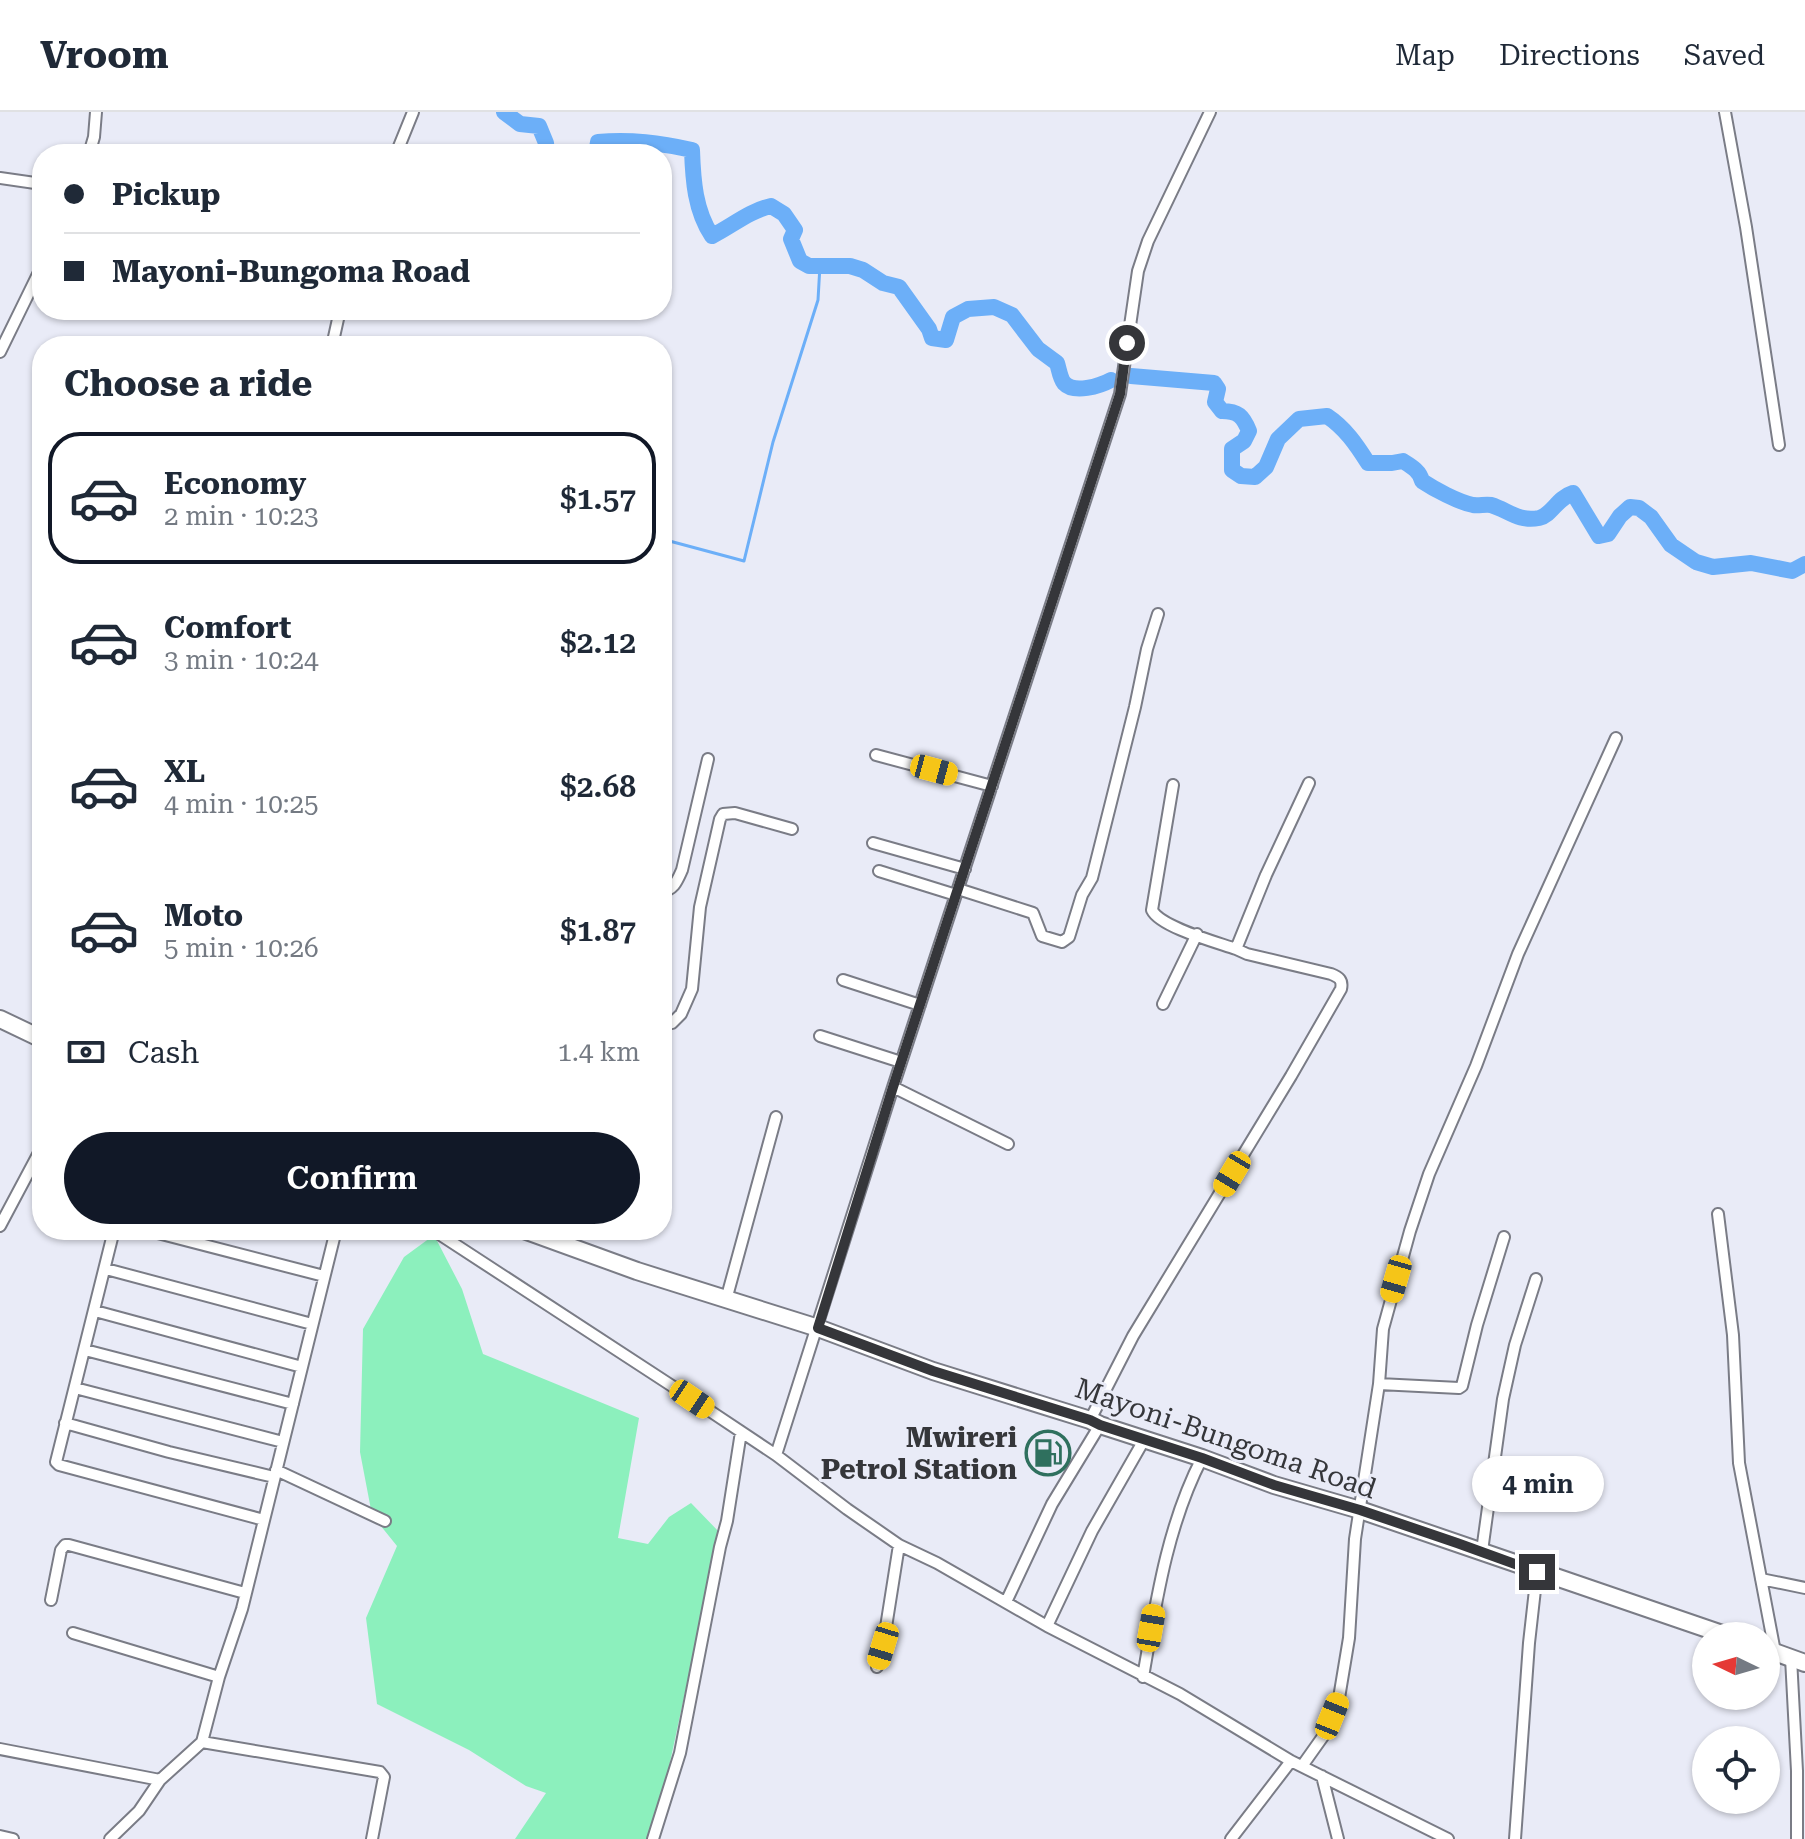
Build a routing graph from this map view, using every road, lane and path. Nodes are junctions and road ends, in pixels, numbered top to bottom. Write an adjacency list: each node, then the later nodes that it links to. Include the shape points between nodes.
1 (96, 112): 5 (street)
2 (413, 112): 6 (street)
3 (1210, 112): 18 (street, via 1138,271 1120,394)
4 (1725, 112): 11 (street)
5 (92, 144)
6 (400, 144)
7 (0, 178): 8 (street)
8 (32, 183)
9 (32, 286): 10 (street)
10 (0, 352)
11 (1779, 445)
12 (1158, 614): 24 (street, via 1092,878 1069,937 1062,942 1045,938 1033,913)
13 (1616, 738): 56 (street, via 1518,954 1429,1174 1386,1316)
14 (876, 755): 18 (street)
15 (708, 759): 23 (street, via 682,870)
16 (1309, 783): 26 (street)
17 (1173, 785): 25 (street, via 1152,910 1162,921)
18 (992, 786): 21 (street)
19 (792, 829): 31 (street, via 723,814 700,907 692,989)
20 (873, 843): 21 (street)
21 (965, 869): 24 (street)
22 (879, 871): 24 (street)
23 (672, 888)
24 (957, 892): 29 (street)
25 (1197, 934): 26 (street); 28 (street)
26 (1236, 949): 59 (street, via 1331,974 1340,979 1341,989 1133,1336)
27 (843, 980): 29 (street)
28 (1163, 1004)
29 (920, 1005): 34 (street)
30 (0, 1019): 32 (main road)
31 (672, 1023)
32 (32, 1034)
33 (820, 1036): 34 (street)
34 (901, 1062): 35 (street)
35 (893, 1087): 37 (street); 53 (street)
36 (776, 1117): 50 (street)
37 (1008, 1144)
38 (32, 1166): 40 (street)
39 (1718, 1214): 73 (street, via 1733,1335 1739,1463)
40 (0, 1226)
41 (1504, 1237): 56 (street, via 1462,1386)
42 (112, 1240): 47 (street)
43 (185, 1240): 48 (street)
44 (333, 1240): 48 (street)
45 (448, 1240): 61 (street)
46 (567, 1240): 50 (main road, Mayoni-Bungoma Road, via 637,1271)
47 (106, 1269): 51 (street); 52 (street)
48 (324, 1276): 52 (street)
49 (1536, 1279): 71 (street, via 1503,1399)
50 (726, 1300): 53 (main road, Mayoni-Bungoma Road)
51 (95, 1311): 54 (street); 55 (street)
52 (312, 1324): 55 (street)
53 (818, 1328): 59 (main road, Mayoni-Bungoma Road); 64 (street)
54 (85, 1350): 57 (street); 58 (street)
55 (302, 1367): 58 (street)
56 (1379, 1384): 67 (street)
57 (75, 1388): 60 (street); 63 (street)
58 (293, 1404): 63 (street)
59 (1095, 1422): 62 (main road, Mayoni-Bungoma Road); 77 (street)
60 (65, 1423): 66 (street, via 169,1452); 68 (street, via 59,1465)
61 (741, 1432): 64 (street); 95 (street, via 680,1753)
62 (1144, 1440): 65 (main road, Mayoni-Bungoma Road); 79 (street, via 1092,1531)
63 (283, 1442): 66 (street)
64 (776, 1455): 70 (street)
65 (1202, 1458): 67 (main road, Mayoni-Bungoma Road); 84 (street, via 1188,1486 1160,1579)
66 (275, 1473): 68 (street); 69 (street)
67 (1360, 1510): 71 (main road, Mayoni-Bungoma Road); 88 (street, via 1339,1698 1324,1735)
68 (264, 1520): 75 (street)
69 (385, 1521)
70 (899, 1545): 77 (street); 82 (street)
71 (1482, 1551): 72 (main road, Mayoni-Bungoma Road)
72 (1537, 1572): 78 (main road, Mayoni-Bungoma Road); 99 (street)
73 (1761, 1579): 74 (street); 81 (street)
74 (1805, 1588)
75 (245, 1593): 76 (street, via 65,1545); 83 (street)
76 (51, 1600)
77 (1006, 1602): 79 (street)
78 (1692, 1624)
79 (1047, 1626): 84 (street)
80 (73, 1633): 83 (street)
81 (1784, 1655): 100 (street, via 1797,1771)
82 (877, 1667)
83 (219, 1677): 85 (street)
84 (1143, 1677): 87 (street)
85 (202, 1742): 90 (street); 94 (street, via 380,1772 384,1777)
86 (0, 1749): 90 (street)
87 (1291, 1761): 88 (street); 96 (street)
88 (1302, 1766): 89 (street)
89 (1322, 1776): 97 (street); 98 (street)
90 (160, 1780): 93 (street, via 139,1811)
91 (0, 1836): 92 (street)
92 (13, 1839)
93 (110, 1839)
94 (372, 1839)
95 (653, 1839)
96 (1231, 1839)
97 (1338, 1839)
98 (1448, 1839)
99 (1515, 1839)
100 (1797, 1839)

